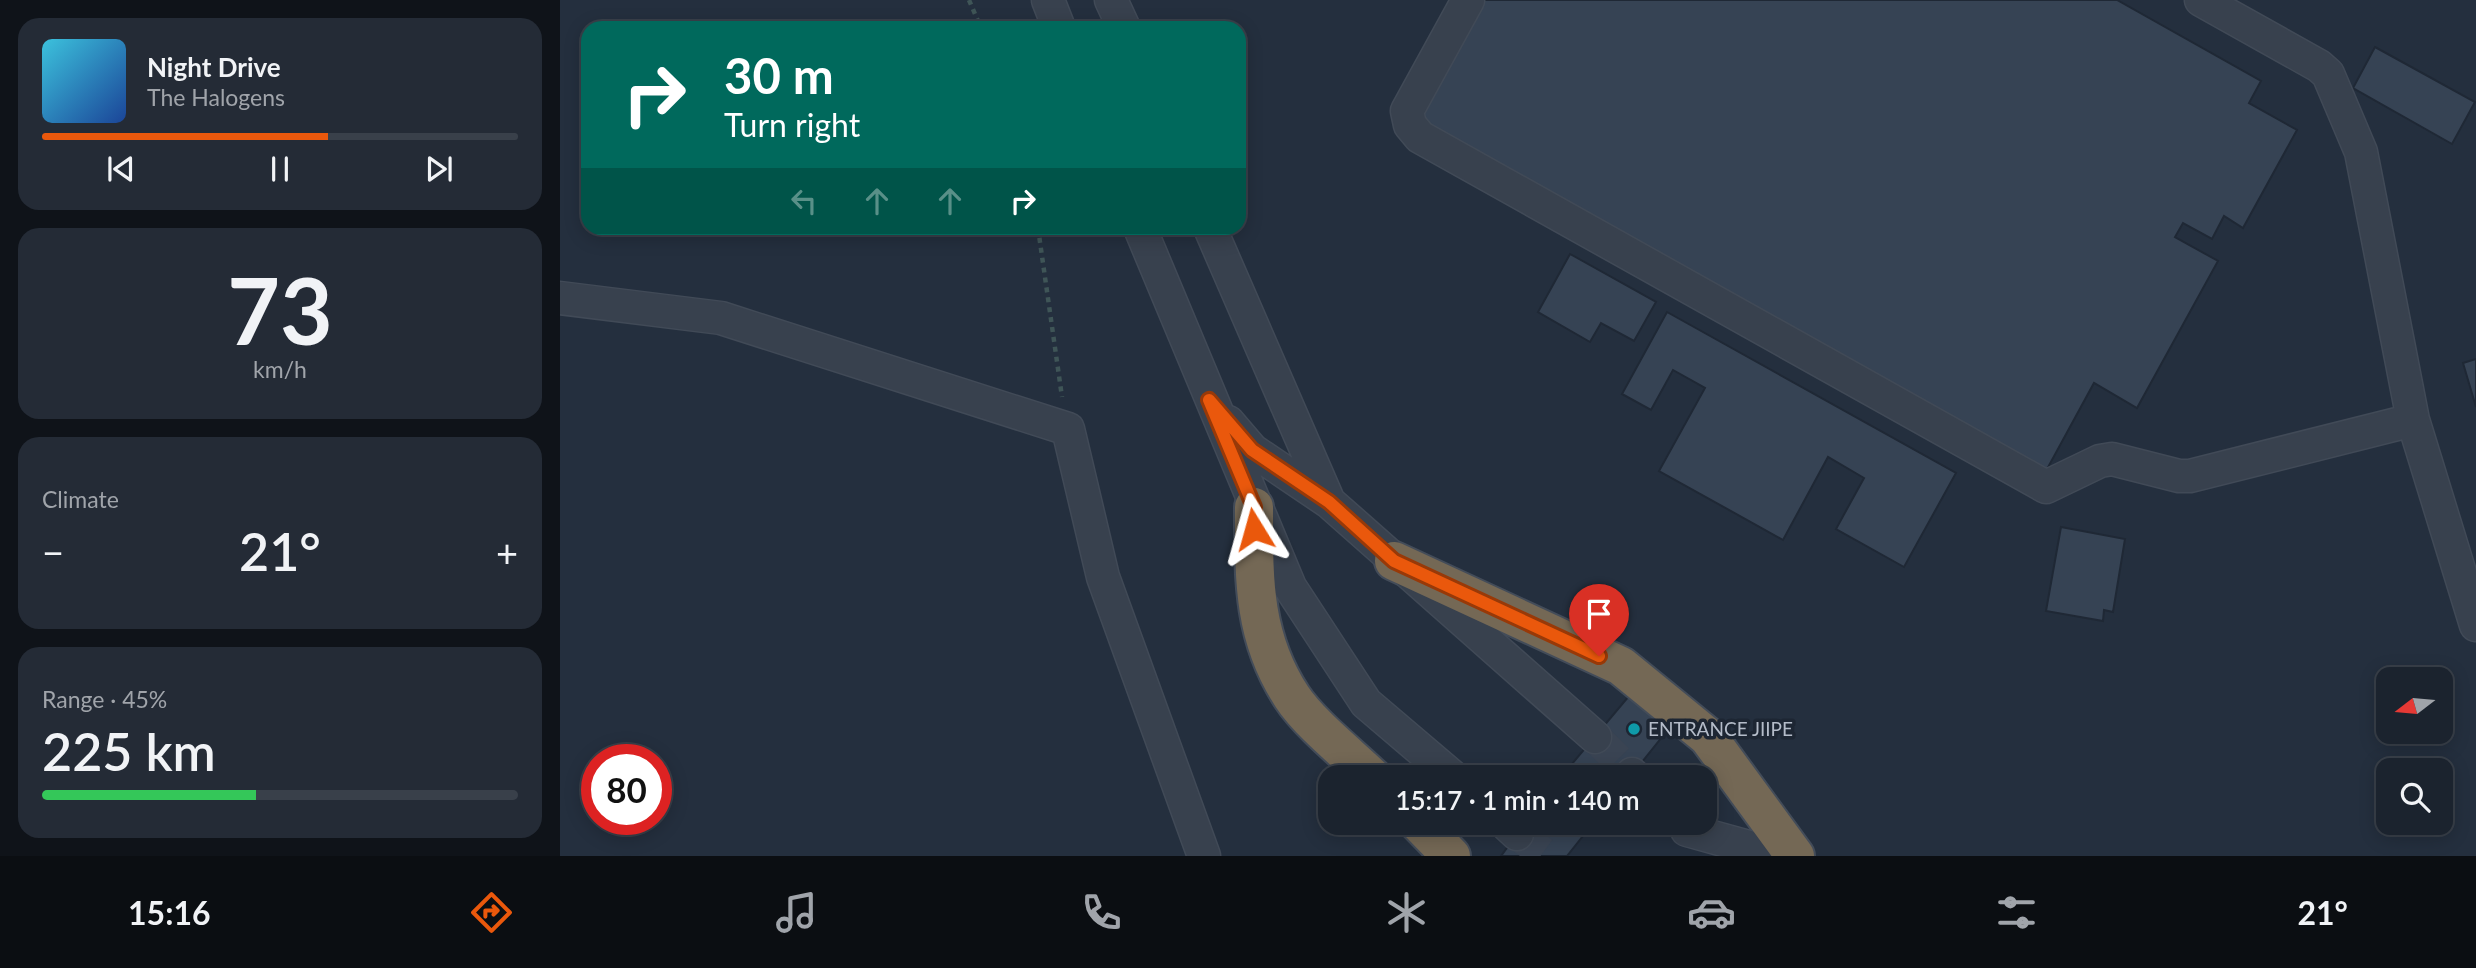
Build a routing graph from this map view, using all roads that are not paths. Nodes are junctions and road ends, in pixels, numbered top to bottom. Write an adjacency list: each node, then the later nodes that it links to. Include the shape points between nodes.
1 (1048, 0): 5 (lane)
2 (1111, 0): 6 (lane)
3 (1468, 0): 11 (lane, via 1407,110 1410,125 1420,137 2046,487 2100,461 2112,459 2190,476)
4 (2201, 0): 11 (lane, via 2328,74 2361,152)
5 (1056, 21)
6 (1121, 21)
7 (1143, 235): 10 (lane)
8 (1213, 235): 12 (lane)
9 (560, 298): 22 (lane, via 721,318 1068,429 1103,577)
10 (1209, 400): 12 (lane, via 1252,450); 13 (lane)
11 (2413, 420): 15 (lane)
12 (1329, 502): 14 (lane)
13 (1254, 507): 17 (highway, via 1254,594 1266,646 1293,699); 18 (lane, via 1290,587 1366,703)
14 (1394, 561): 16 (lane); 26 (highway, via 1621,666 1708,737)
15 (2476, 625)
16 (1595, 737)
17 (1360, 765)
18 (1439, 765)
19 (1431, 835): 23 (highway)
20 (1693, 835): 24 (lane)
21 (1712, 835): 25 (lane)
22 (1204, 856)
23 (1451, 856)
24 (1715, 856)
25 (1781, 856)
26 (1795, 856)

